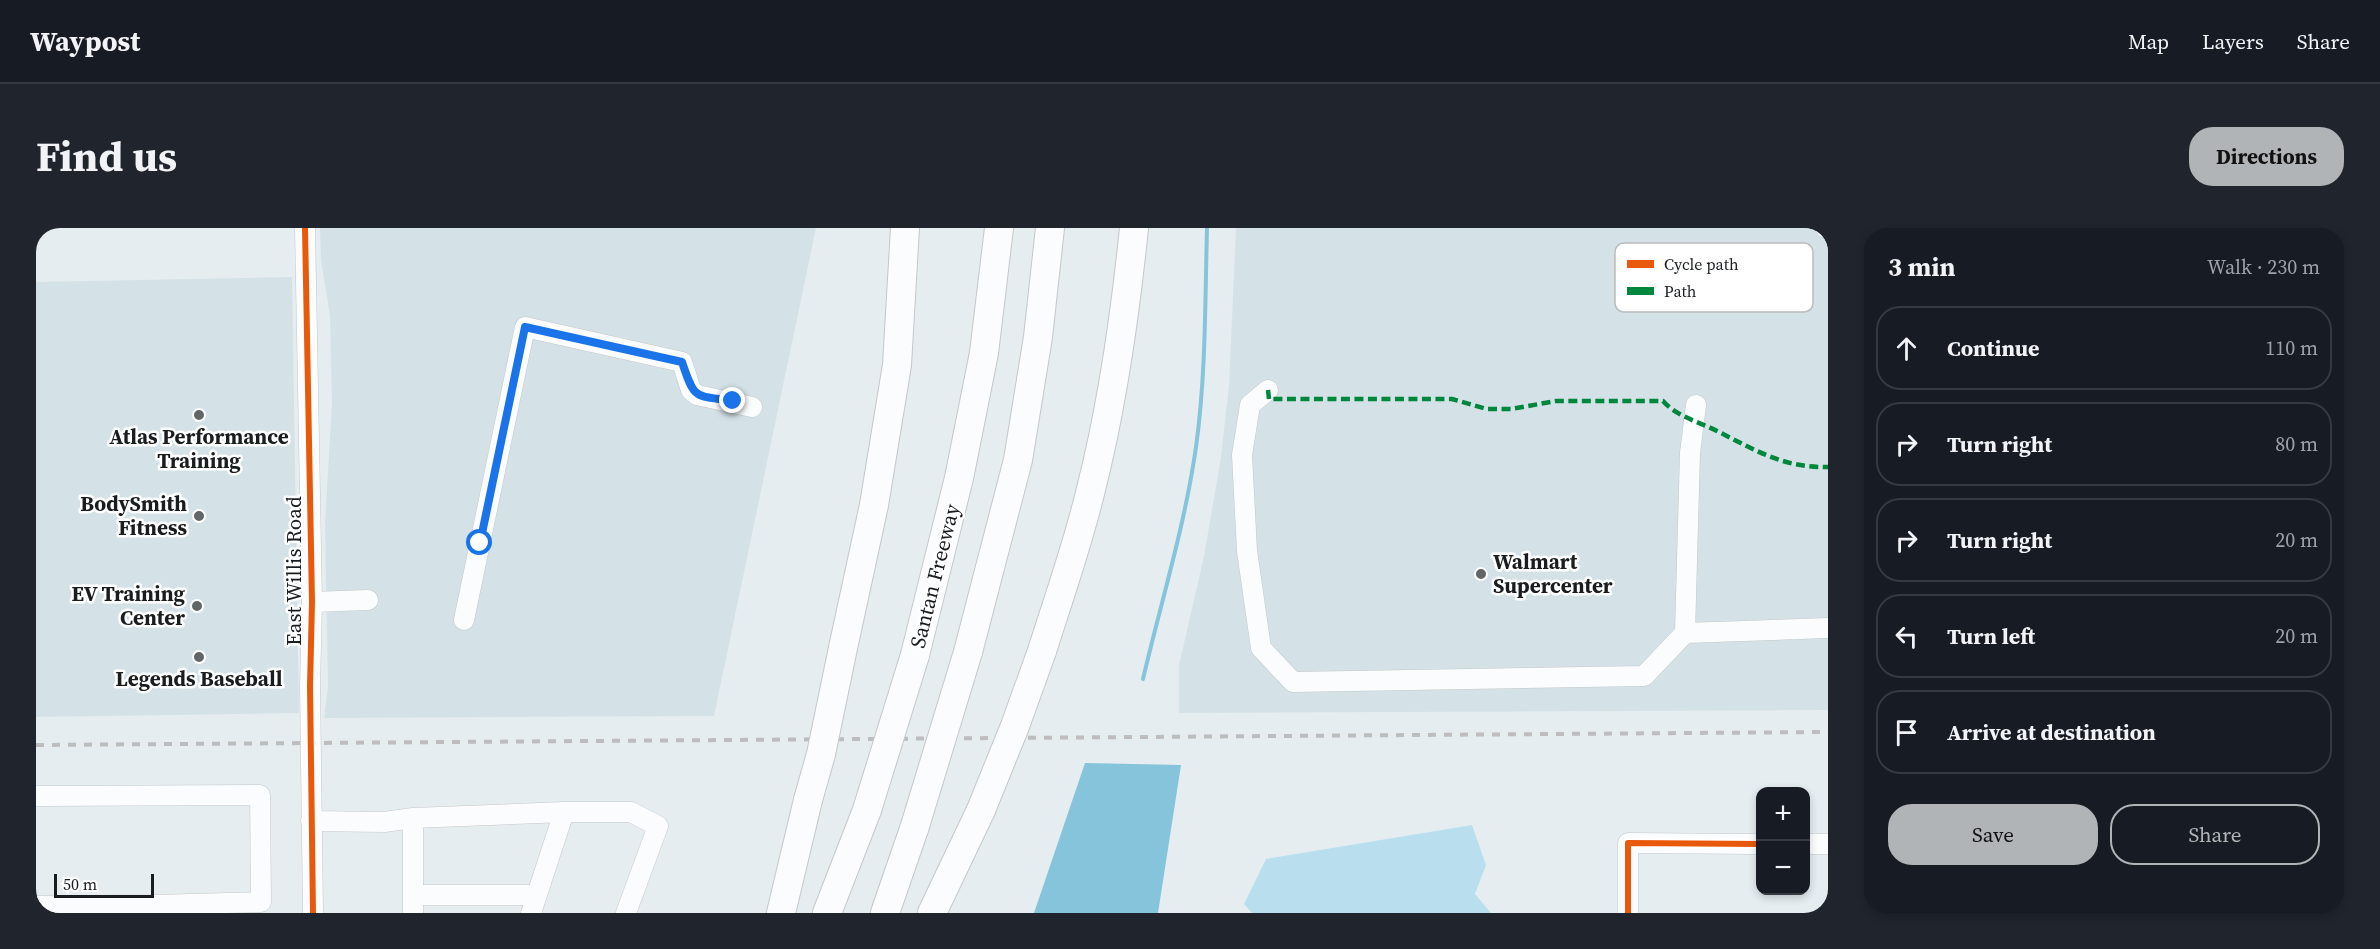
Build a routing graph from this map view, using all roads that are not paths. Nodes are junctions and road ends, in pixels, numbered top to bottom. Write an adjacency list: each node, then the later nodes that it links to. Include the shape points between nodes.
1 (305, 228): 10 (street, East Willis Road)
2 (905, 228): 27 (highway, bridge, via 897,365 874,505 821,754)
3 (999, 228): 28 (highway, Santan Freeway, bridge, via 980,376 915,655 867,810)
4 (1050, 228): 29 (highway, bridge, via 1038,337 1018,460 968,652)
5 (1134, 228): 30 (highway, bridge, via 1127,296 1103,435 1079,536 1016,726)
6 (1268, 390): 13 (street, via 1250,405 1242,455 1247,551 1261,648 1293,682 1644,676)
7 (1696, 405): 13 (street, via 1690,453)
8 (752, 407): 11 (street, via 698,395 691,390 682,362 525,327)
9 (368, 600): 10 (street)
10 (312, 602): 17 (street, East Willis Road)
11 (464, 620)
12 (1828, 628): 13 (street)
13 (1685, 633)
14 (36, 796): 24 (street, via 260,795 261,902)
15 (564, 812): 16 (street); 22 (street); 26 (street, via 631,812 658,826)
16 (412, 818): 17 (street, via 384,822); 21 (street)
17 (311, 821): 25 (street, East Willis Road)
18 (1756, 844): 31 (street, via 1628,843)
19 (1810, 844): 20 (street)
20 (1828, 844)
21 (413, 904): 22 (street)
22 (534, 904)
23 (36, 906): 24 (street)
24 (148, 909)
25 (312, 913)
26 (626, 913)
27 (781, 913)
28 (827, 913)
29 (885, 913)
30 (932, 913)
31 (1628, 913)

